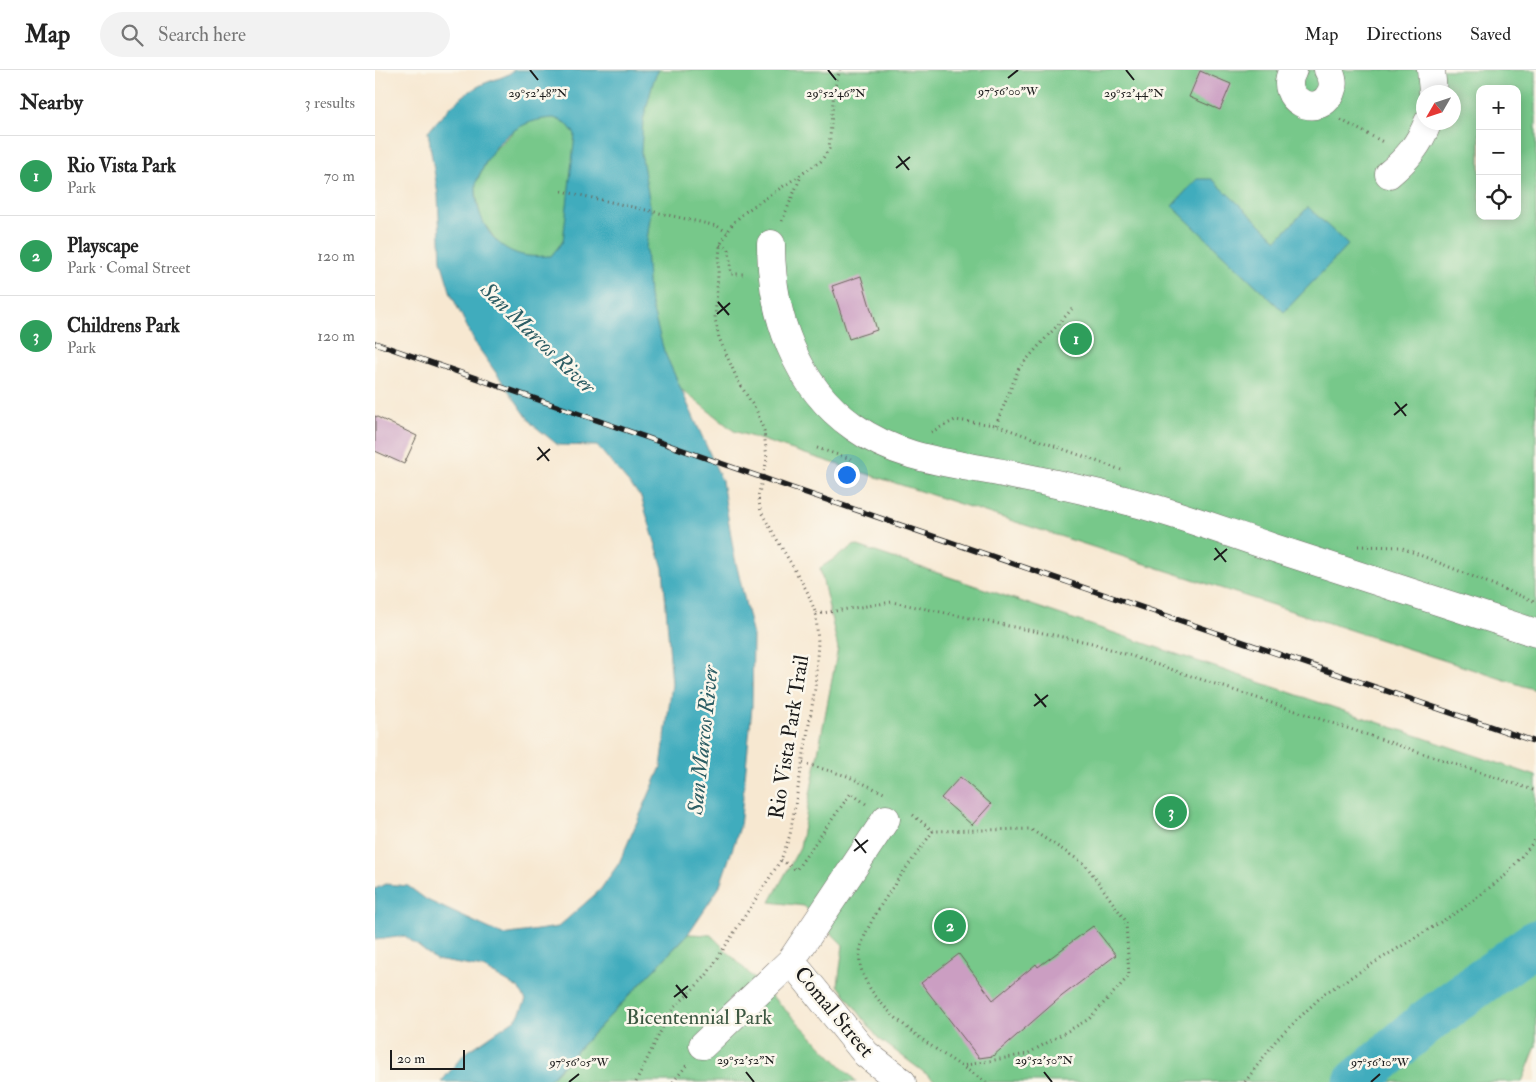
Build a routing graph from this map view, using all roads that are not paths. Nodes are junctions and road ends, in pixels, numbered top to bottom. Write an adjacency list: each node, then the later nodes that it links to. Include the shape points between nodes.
1 (1293, 70): 2 (street, via 1290,89 1298,101 1310,105 1324,102 1333,89)
2 (1328, 70)
3 (1431, 70): 4 (street)
4 (1432, 85)
5 (1425, 130): 6 (street)
6 (1398, 167)
7 (771, 244): 8 (street, via 771,274 781,322 800,370 851,426 879,444 914,457 1009,474 1143,505)
8 (1536, 633)
9 (893, 808): 10 (street)
10 (791, 961): 11 (street); 12 (street, Comal Street, via 866,1054)
11 (703, 1045)
12 (901, 1082)

